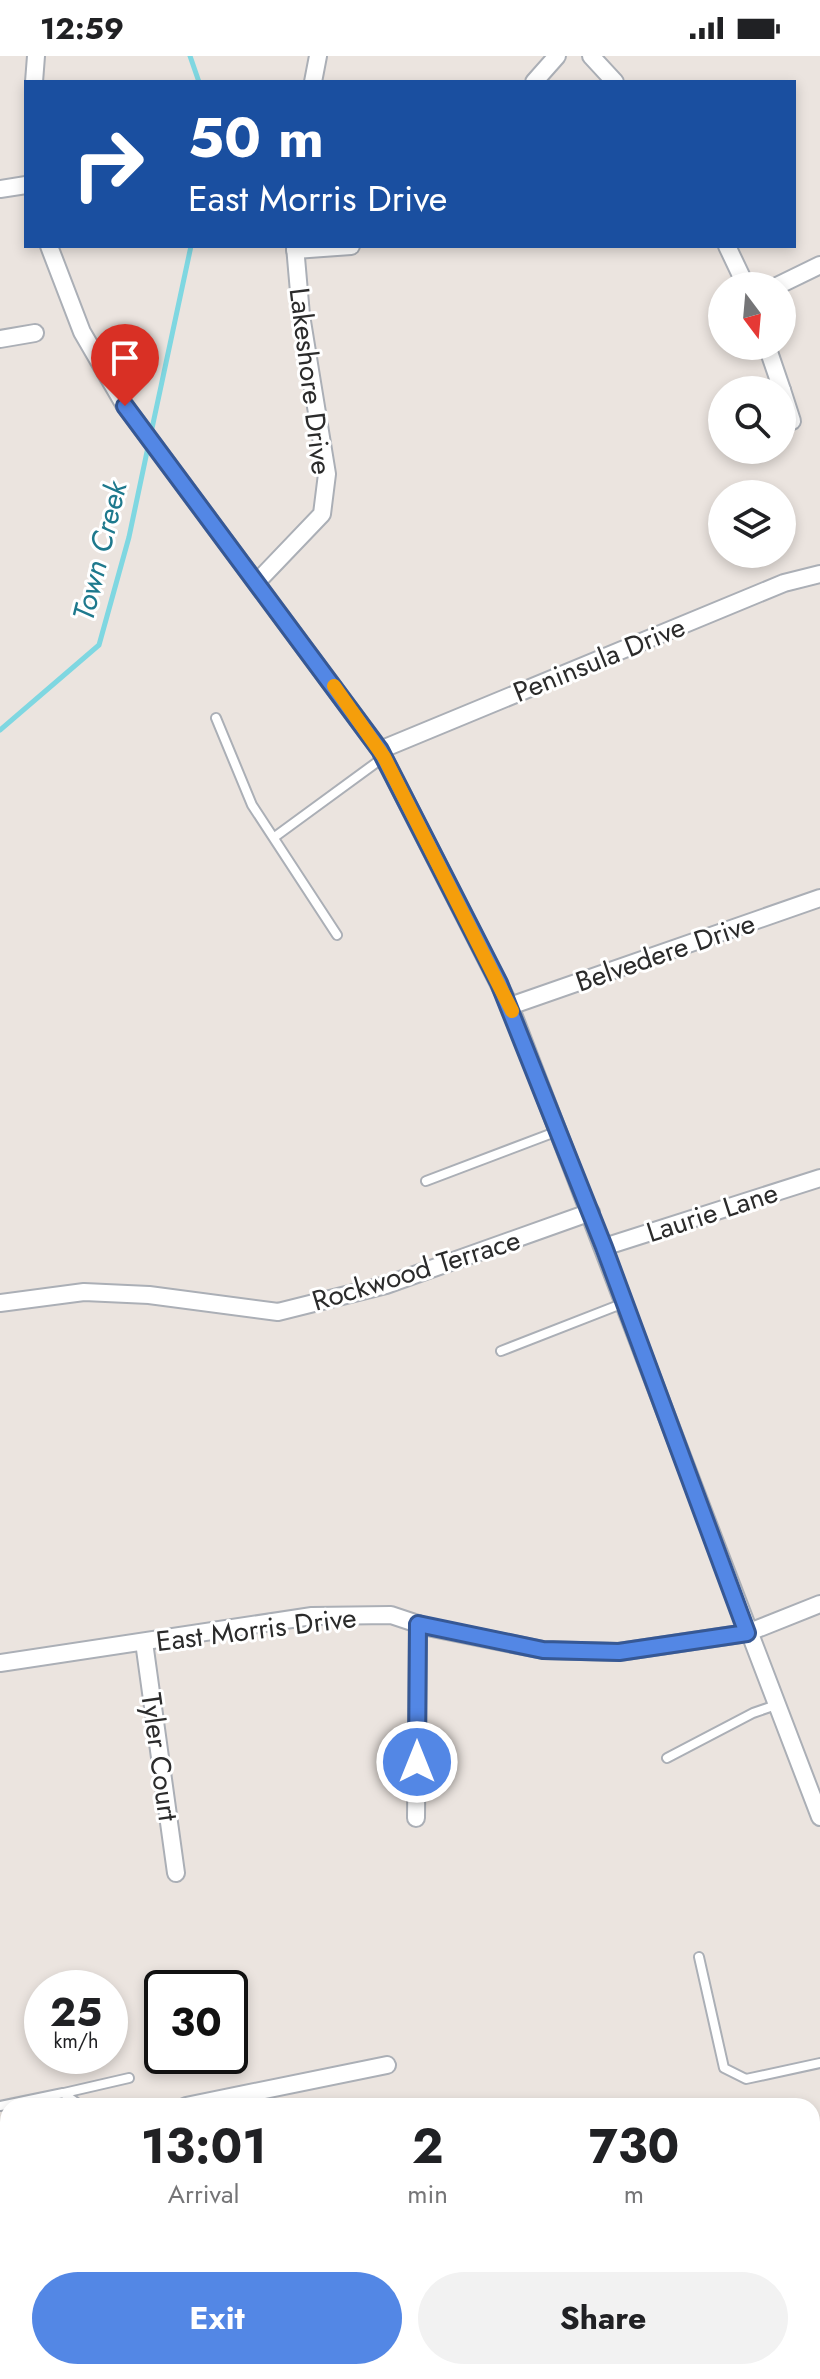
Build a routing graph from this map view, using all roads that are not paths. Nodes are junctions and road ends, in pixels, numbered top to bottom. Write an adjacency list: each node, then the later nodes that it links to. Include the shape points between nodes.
1 (36, 56): 5 (street)
2 (318, 56): 6 (street)
3 (559, 56): 7 (street); 8 (street)
4 (591, 56): 9 (street)
5 (34, 80)
6 (313, 80)
7 (536, 80)
8 (542, 80)
9 (613, 80)
10 (24, 185): 11 (street)
11 (0, 189)
12 (50, 248): 21 (street, via 82,332 125,406)
13 (298, 248): 21 (street, Lakeshore Drive, via 301,315 327,474 322,514)
14 (728, 248): 16 (street)
15 (820, 265): 17 (street)
16 (739, 272)
17 (796, 277)
18 (35, 333): 19 (street)
19 (0, 339)
20 (820, 574): 23 (street, Peninsula Drive, via 784,583)
21 (257, 582): 23 (street)
22 (216, 718): 24 (lane, via 252,805)
23 (382, 753): 24 (lane); 27 (street)
24 (276, 836): 26 (lane)
25 (820, 898): 27 (street, Belvedere Drive)
26 (337, 935)
27 (510, 1006): 28 (street)
28 (559, 1131): 30 (lane); 31 (street)
29 (820, 1178): 32 (street, Laurie Lane)
30 (426, 1181)
31 (591, 1212): 32 (street); 33 (street, Rockwood Terrace, via 386,1285 278,1312 84,1292)
32 (604, 1247): 34 (street)
33 (0, 1303)
34 (625, 1303): 35 (lane); 38 (street)
35 (501, 1351)
36 (820, 1604): 38 (street, East Morris Drive)
37 (418, 1624): 38 (street, East Morris Drive, via 543,1650 619,1652); 39 (street, East Morris Drive, via 391,1615 312,1616); 44 (street)
38 (747, 1633): 41 (street)
39 (144, 1642): 40 (street, East Morris Drive); 45 (street, Tyler Court)
40 (0, 1663)
41 (776, 1705): 42 (lane); 43 (street)
42 (667, 1758)
43 (820, 1817)
44 (416, 1818)
45 (176, 1873)
46 (699, 1957): 47 (lane, via 724,2068 746,2079)
47 (820, 2063)
48 (387, 2065): 53 (street)
49 (129, 2078): 50 (lane)
50 (63, 2093): 51 (lane); 52 (lane)
51 (39, 2098)
52 (70, 2098)
53 (225, 2098)

